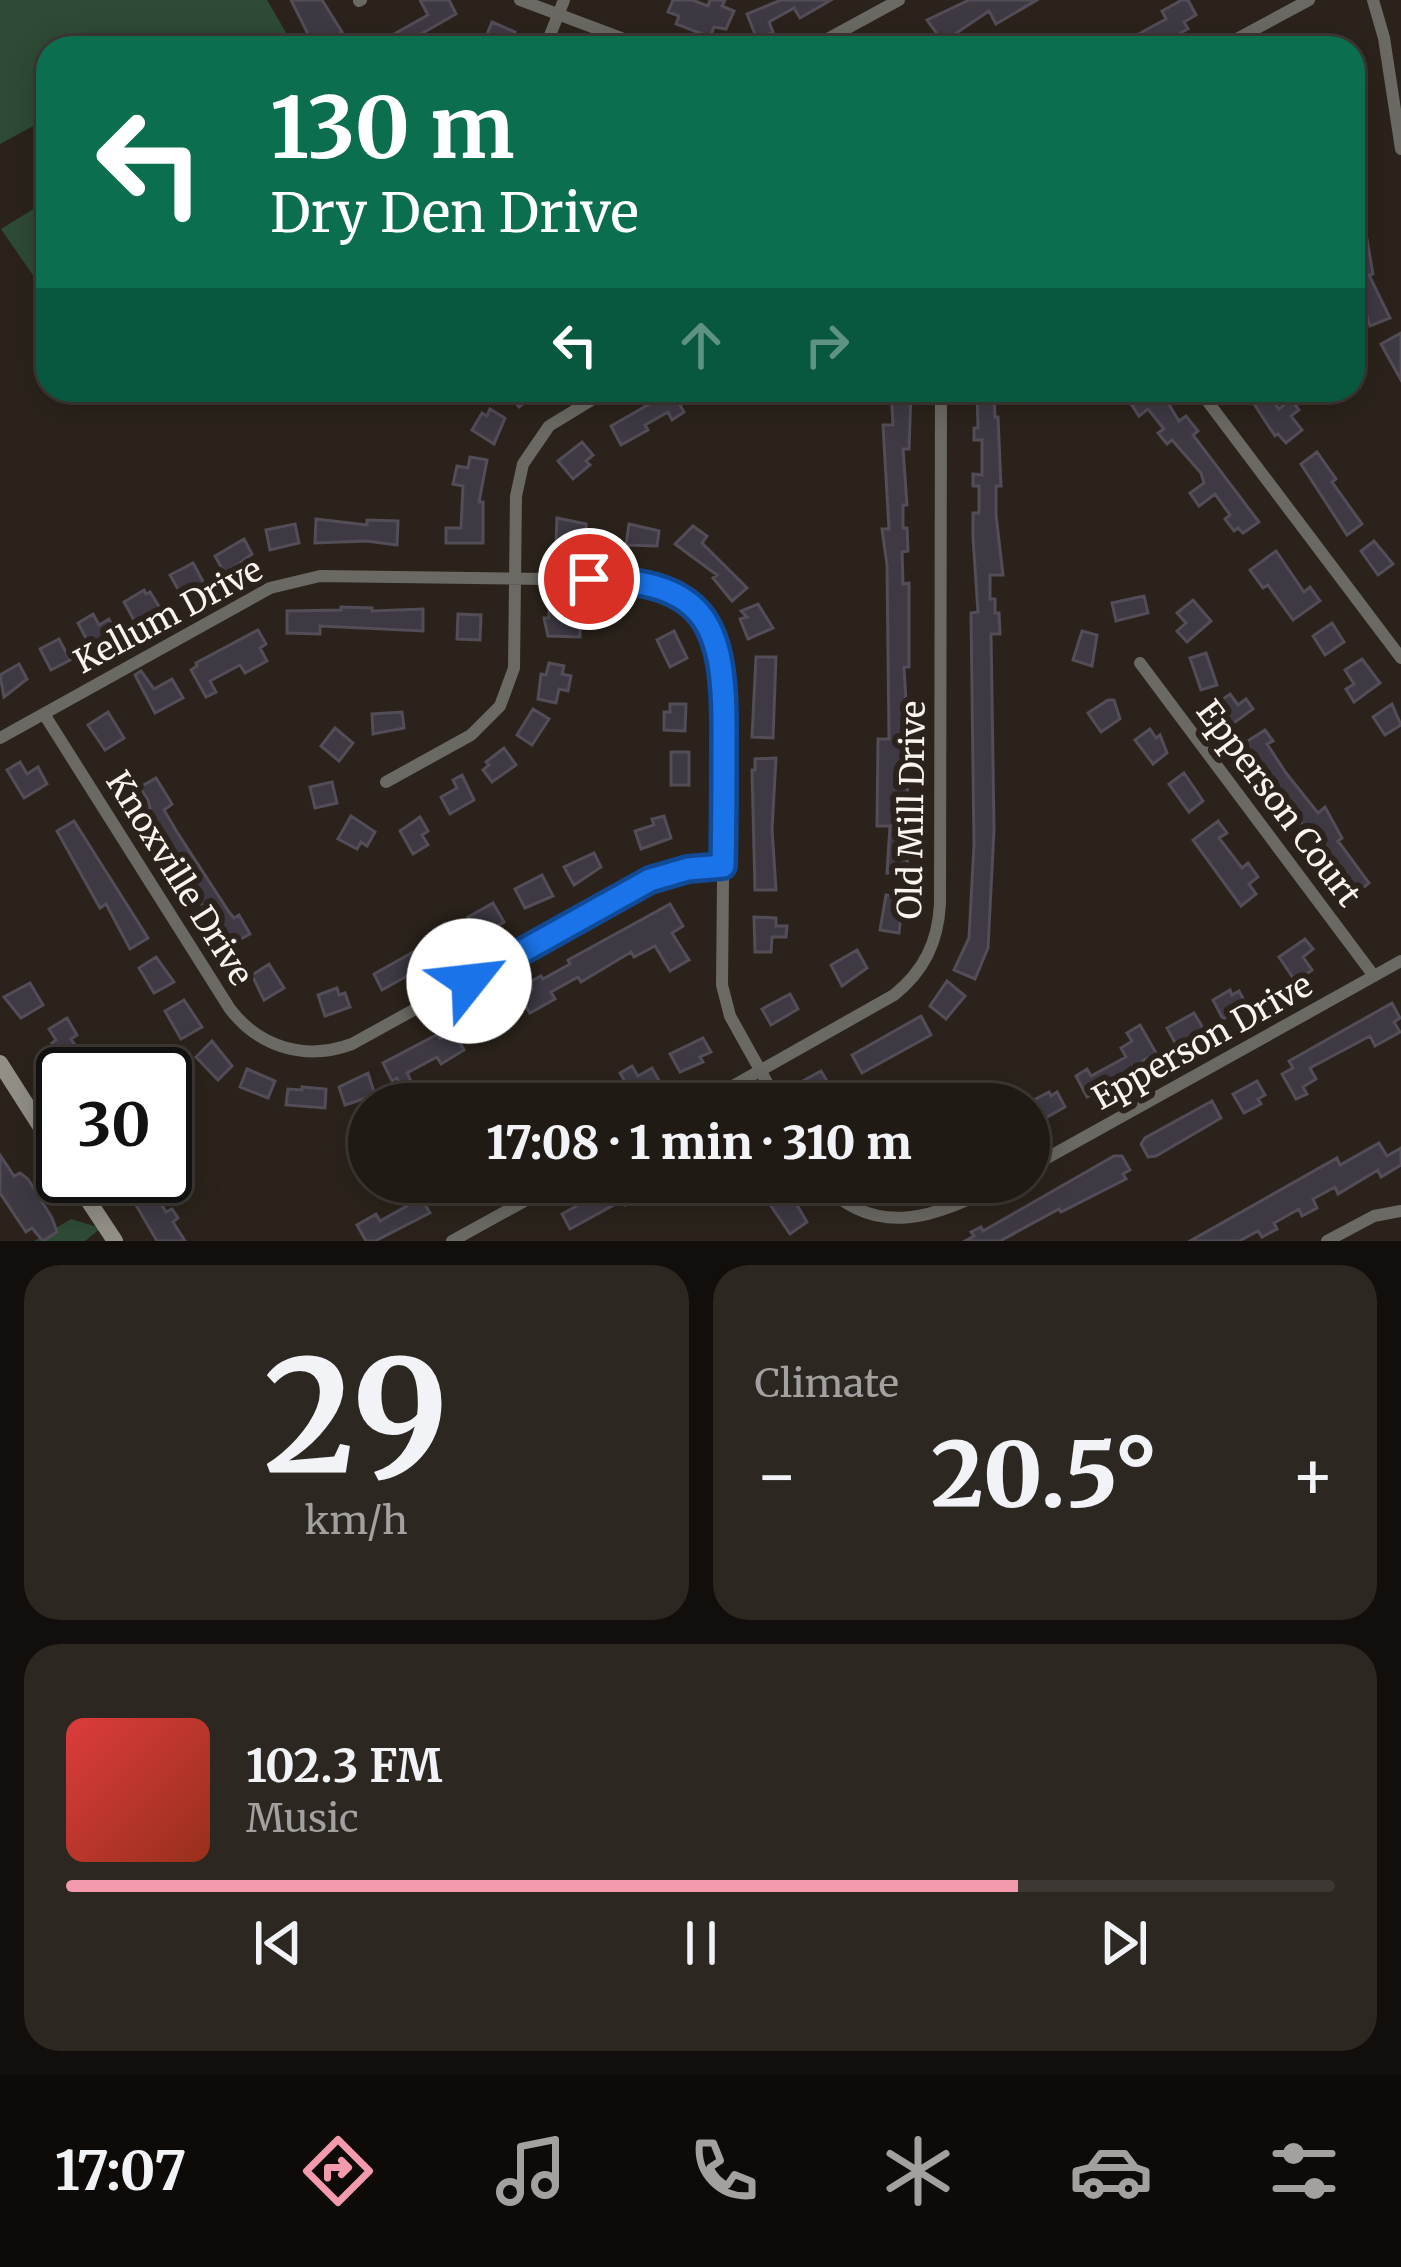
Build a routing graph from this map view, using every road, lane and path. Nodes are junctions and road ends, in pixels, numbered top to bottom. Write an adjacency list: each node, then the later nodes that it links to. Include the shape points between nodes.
1 (520, 0): 6 (street)
2 (564, 0): 6 (street)
3 (899, 0): 9 (street)
4 (1309, 0): 10 (street)
5 (1373, 0): 11 (street)
6 (557, 15): 7 (street); 8 (street)
7 (549, 36)
8 (615, 36)
9 (833, 36)
10 (1242, 36)
11 (1401, 148)
12 (588, 402): 15 (street, via 554,422 525,458 516,496)
13 (941, 402): 25 (street, Old Mill Drive, via 938,930 922,967 894,995)
14 (1208, 402): 16 (street)
15 (516, 579): 18 (street, Kellum Drive, via 292,580); 20 (street, via 514,668 500,706 471,735); 21 (street, Kellum Drive, via 644,582 685,602 707,626 724,674)
16 (1401, 658)
17 (1140, 663): 23 (street, Epperson Court)
18 (44, 714): 19 (street, Kellum Drive); 21 (street, Knoxville Drive, via 238,1019 291,1050 352,1045 650,880)
19 (0, 738)
20 (386, 782)
21 (723, 866): 25 (street, Kellum Drive, via 722,985)
22 (1401, 961): 23 (street, Epperson Drive)
23 (1374, 976): 29 (street, Epperson Drive)
24 (0, 1063): 28 (street)
25 (761, 1070): 26 (street, Old Mill Drive); 27 (street)
26 (738, 1083)
27 (768, 1083)
28 (36, 1120)
29 (1050, 1156)
30 (90, 1203): 35 (street)
31 (521, 1203): 36 (street)
32 (839, 1203): 33 (street, via 860,1218 905,1227)
33 (967, 1203)
34 (1401, 1211): 37 (street)
35 (115, 1241)
36 (452, 1241)
37 (1327, 1241)

